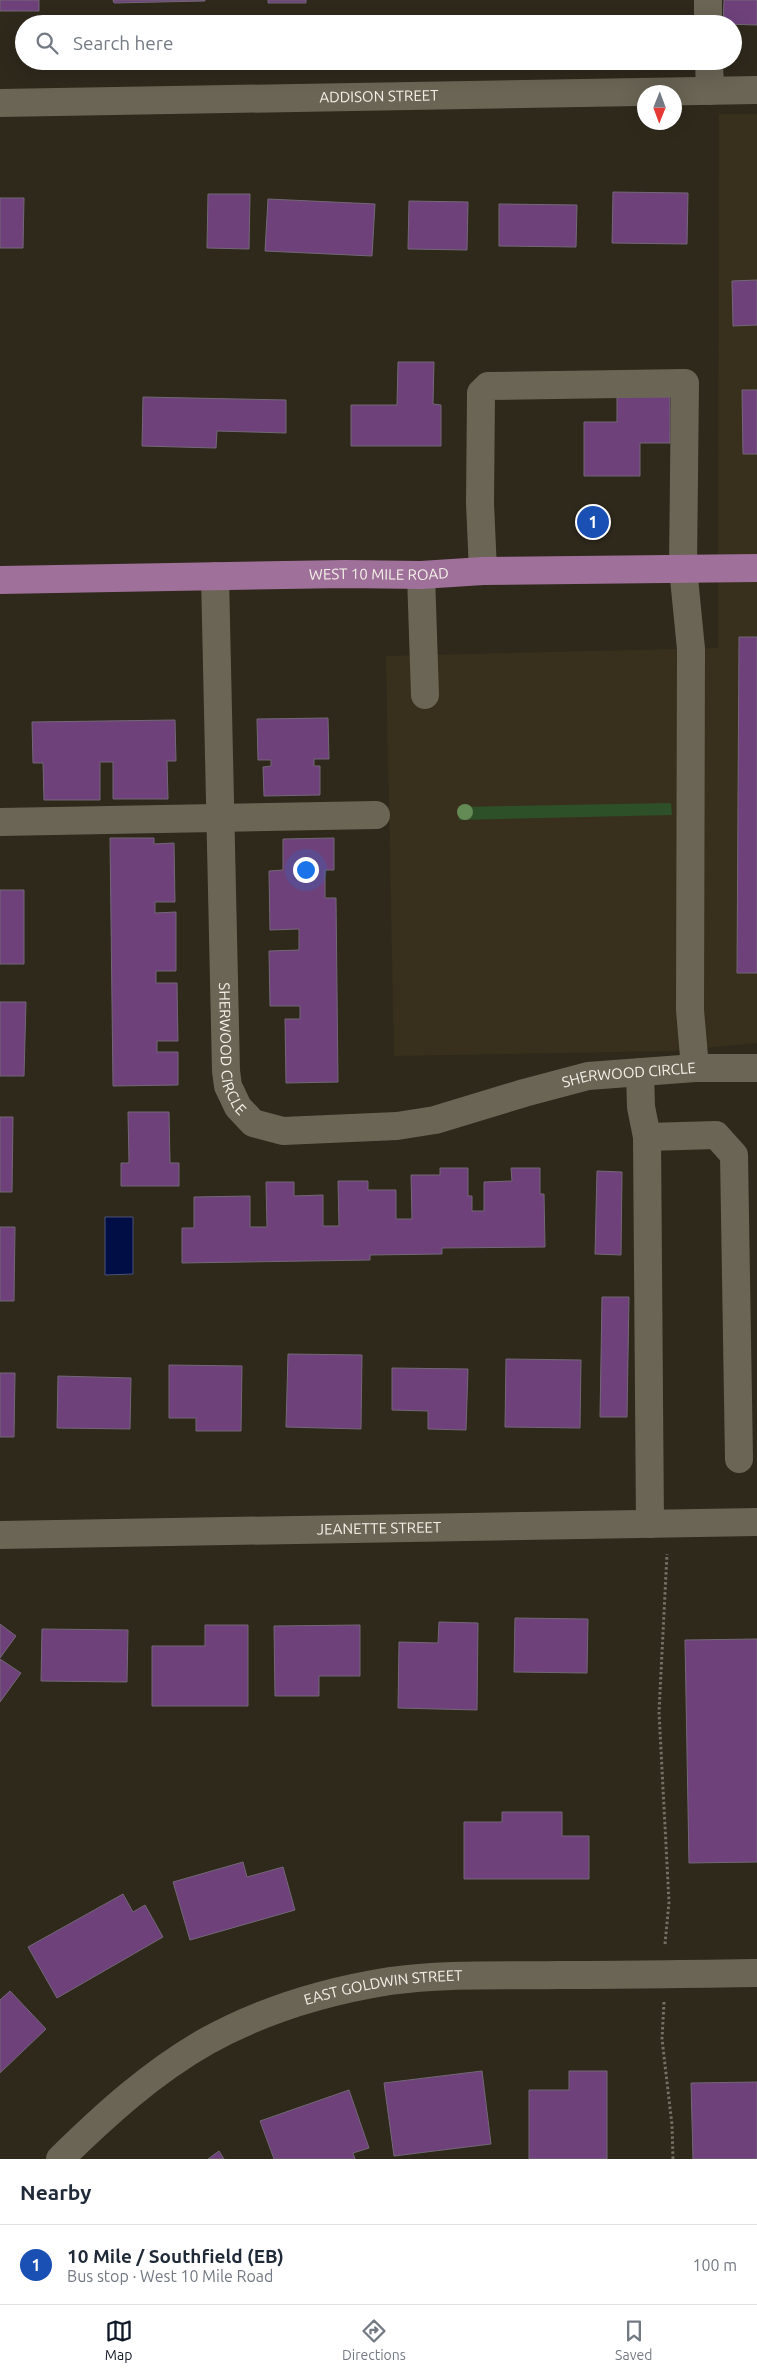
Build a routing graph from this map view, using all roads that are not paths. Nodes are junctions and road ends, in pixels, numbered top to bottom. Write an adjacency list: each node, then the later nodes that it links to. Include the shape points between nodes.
1 (708, 0): 2 (street)
2 (708, 15)
3 (710, 70): 5 (street)
4 (757, 90): 5 (street, ADDISON STREET)
5 (710, 91): 6 (street, ADDISON STREET)
6 (0, 103)
7 (683, 568): 8 (main road, WEST 10 MILE ROAD); 9 (main road, WEST 10 MILE ROAD); 9 (street, via 685,384 488,386 481,393); 17 (street, via 690,649 690,1010)
8 (757, 568)
9 (483, 571): 10 (main road, WEST 10 MILE ROAD)
10 (421, 575): 11 (main road, WEST 10 MILE ROAD); 13 (street)
11 (215, 576): 12 (main road, WEST 10 MILE ROAD); 15 (street, SHERWOOD CIRCLE)
12 (0, 580)
13 (425, 695)
14 (376, 815): 15 (street)
15 (219, 820): 16 (street); 19 (street, SHERWOOD CIRCLE, via 226,1071 228,1086 238,1107 253,1123 283,1131 396,1126 435,1120 588,1076)
16 (0, 822)
17 (695, 1068): 18 (street, SHERWOOD CIRCLE); 19 (street, SHERWOOD CIRCLE)
18 (757, 1068)
19 (640, 1072): 20 (street, via 641,1107)
20 (647, 1136): 21 (street, via 716,1135 734,1155); 23 (street)
21 (739, 1459)
22 (757, 1522): 23 (street, JEANETTE STREET)
23 (650, 1524): 24 (street, JEANETTE STREET)
24 (0, 1535)
25 (757, 1973): 26 (street, EAST GOLDWIN STREET, via 465,1976 391,1981 336,1992 294,2004 207,2041 110,2110)
26 (60, 2159)

